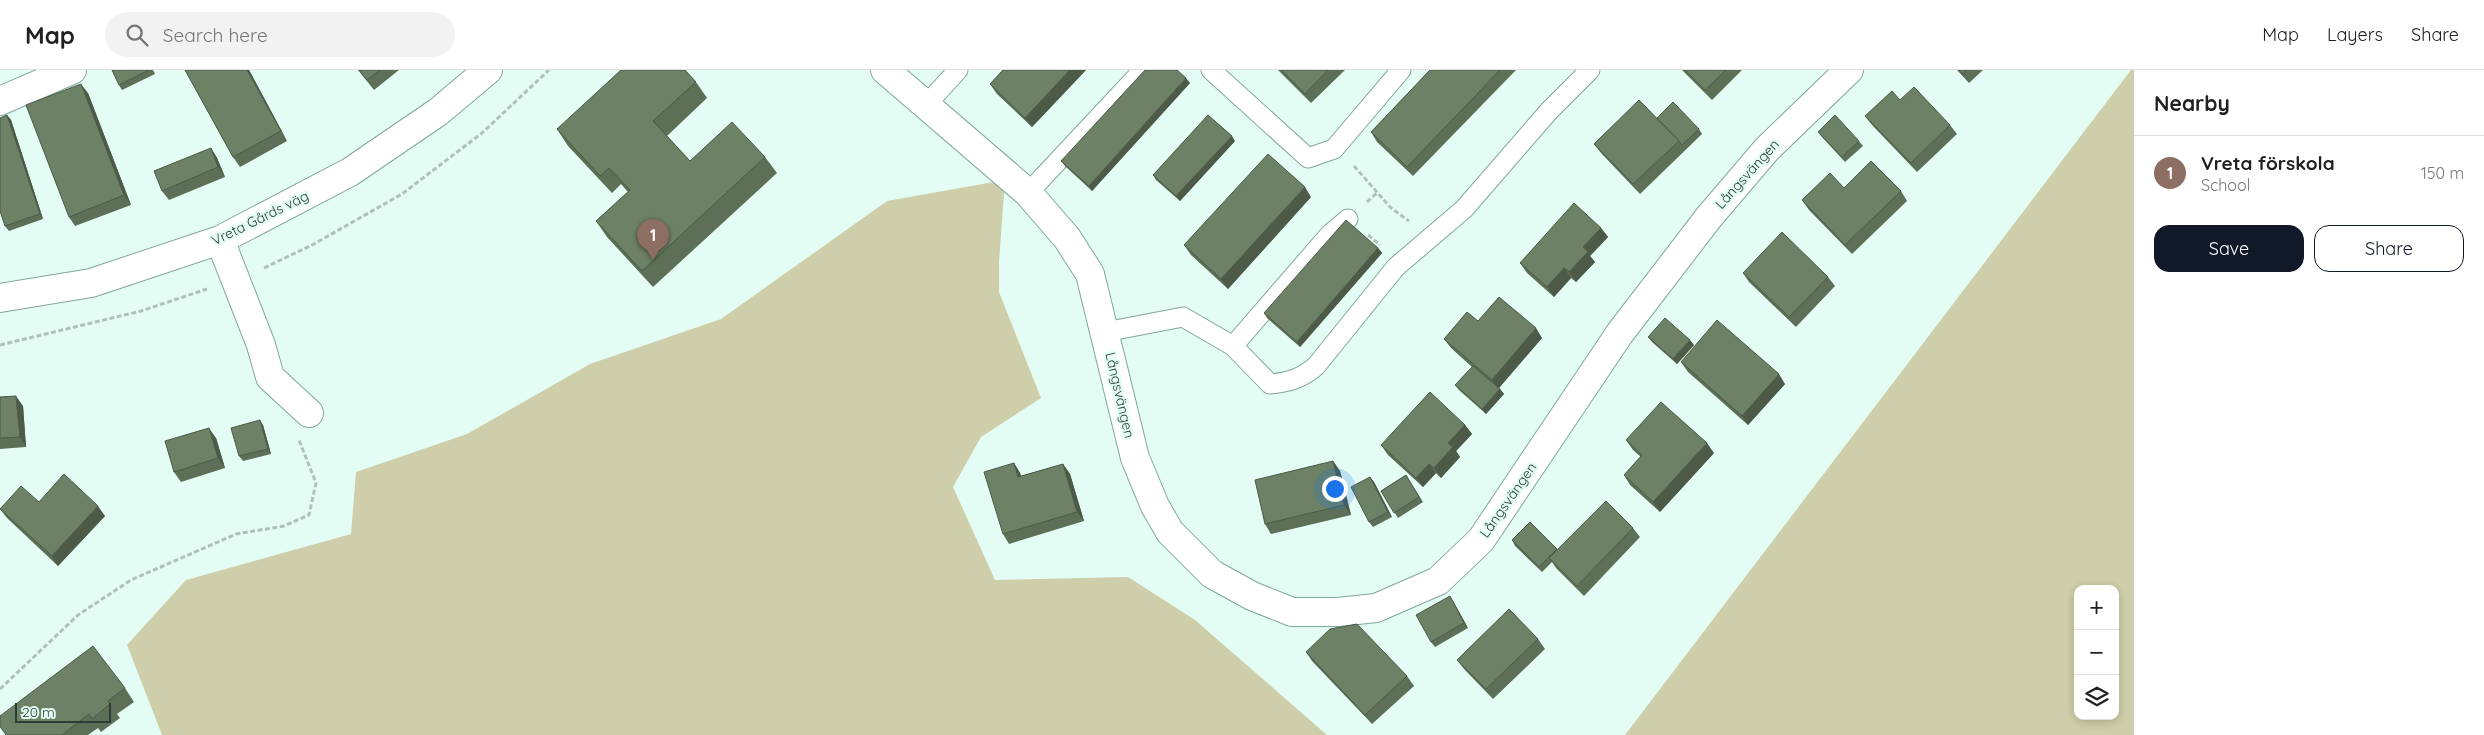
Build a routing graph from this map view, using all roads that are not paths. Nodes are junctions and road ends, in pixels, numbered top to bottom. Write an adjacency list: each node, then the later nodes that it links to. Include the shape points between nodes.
1 (72, 70): 10 (street)
2 (488, 70): 14 (street, Vreta Gårds väg, via 438,112 350,172)
3 (885, 70): 11 (street, Långsvängen)
4 (958, 70): 11 (lane)
5 (1143, 70): 12 (lane)
6 (1212, 70): 7 (lane, via 1308,158 1334,149)
7 (1402, 70)
8 (1590, 70): 17 (lane, via 1549,111 1464,209 1396,267 1306,375 1270,384)
9 (1849, 70): 16 (street, Långsvängen, via 1767,149 1709,217 1620,333 1482,540 1438,581 1376,608 1292,612 1252,596 1212,574 1170,532 1135,458)
10 (0, 101)
11 (926, 105): 12 (street, Långsvängen)
12 (1028, 193): 16 (street, Långsvängen, via 1067,238 1090,274)
13 (1348, 219): 17 (lane, via 1330,234)
14 (220, 240): 15 (street, Vreta Gårds väg, via 91,283); 18 (street, via 261,345 270,377)
15 (0, 298)
16 (1105, 332): 17 (lane, via 1183,317)
17 (1233, 346)
18 (309, 413)

